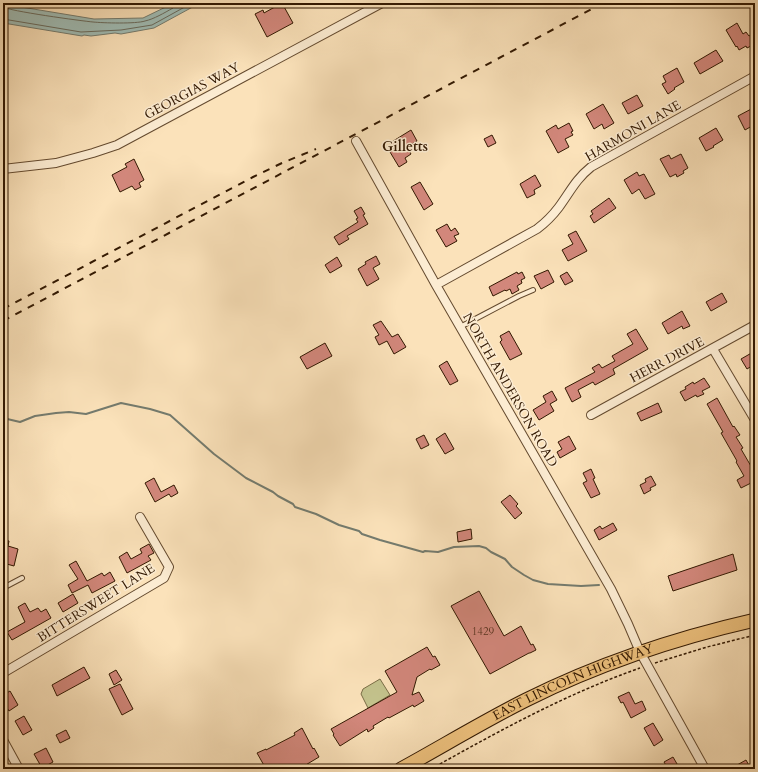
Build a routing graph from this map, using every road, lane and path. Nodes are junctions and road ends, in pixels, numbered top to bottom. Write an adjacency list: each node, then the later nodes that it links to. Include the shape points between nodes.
1 (382, 3): 4 (street, GEORGIAS WAY, via 118,145 56,163)
2 (755, 76): 5 (street, HARMONI LANE, via 601,161 576,181 559,208 537,229)
3 (356, 141): 5 (street, NORTH ANDERSON ROAD)
4 (3, 169)
5 (436, 285): 8 (street, NORTH ANDERSON ROAD)
6 (534, 290): 8 (lane)
7 (755, 325): 9 (street, HERR DRIVE)
8 (460, 327): 17 (street, NORTH ANDERSON ROAD, via 611,589)
9 (713, 349): 10 (street, HERR DRIVE); 11 (street)
10 (591, 415)
11 (755, 420)
12 (140, 517): 20 (street, BITTERSWEET LANE, via 169,566 164,578)
13 (22, 578): 14 (lane)
14 (3, 588)
15 (755, 620): 17 (main road, EAST LINCOLN HIGHWAY)
16 (755, 635): 18 (path)
17 (640, 652): 23 (main road, EAST LINCOLN HIGHWAY, via 527,700); 25 (street, NORTH ANDERSON ROAD)
18 (657, 662)
19 (640, 668): 24 (path, via 541,709)
20 (3, 673)
21 (3, 740): 22 (street)
22 (19, 769)
23 (401, 769)
24 (431, 769)
25 (705, 769)

